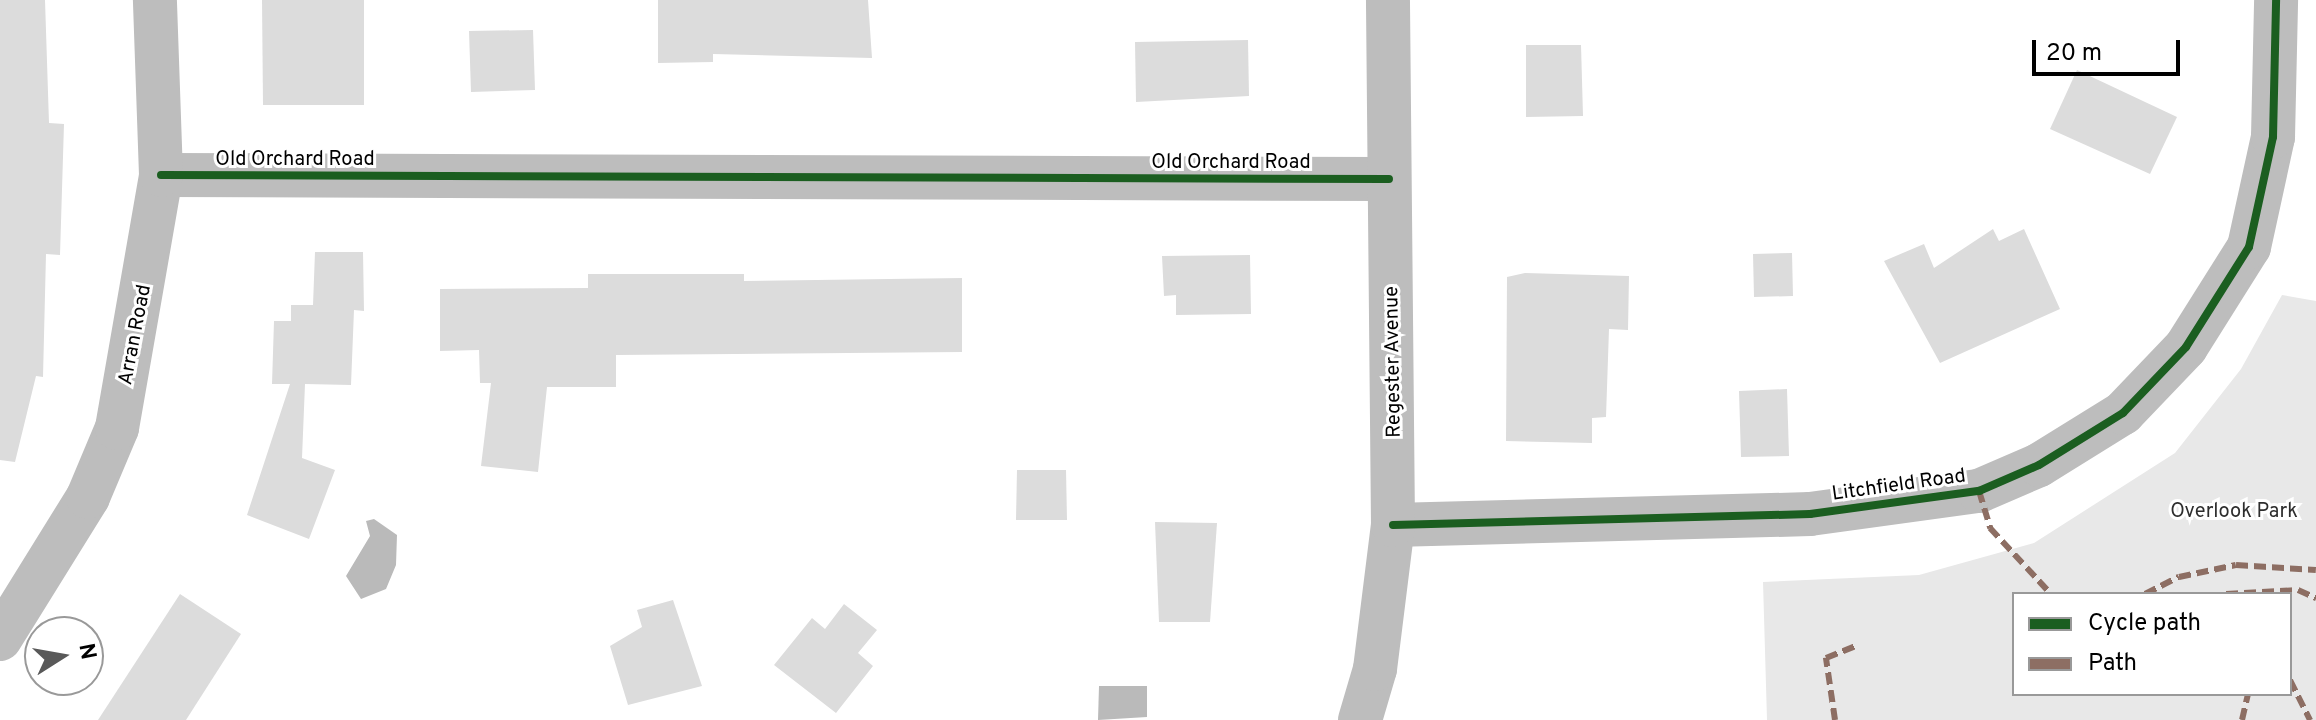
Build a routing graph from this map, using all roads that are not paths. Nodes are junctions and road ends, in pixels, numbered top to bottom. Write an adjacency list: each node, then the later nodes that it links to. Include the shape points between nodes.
1 (155, 0): 4 (street, Arran Road)
2 (1388, 0): 5 (street, Regester Avenue)
3 (2276, 0): 6 (street, Litchfield Road, via 2273,137 2249,247 2186,347 2123,413 2039,465 1979,491 1810,514)
4 (161, 175): 5 (street, Old Orchard Road); 7 (street, Arran Road, via 117,428 88,497)
5 (1389, 179): 6 (street, Regester Avenue)
6 (1393, 525): 8 (street, Regester Avenue, via 1375,669)
7 (0, 639)
8 (1360, 720)

